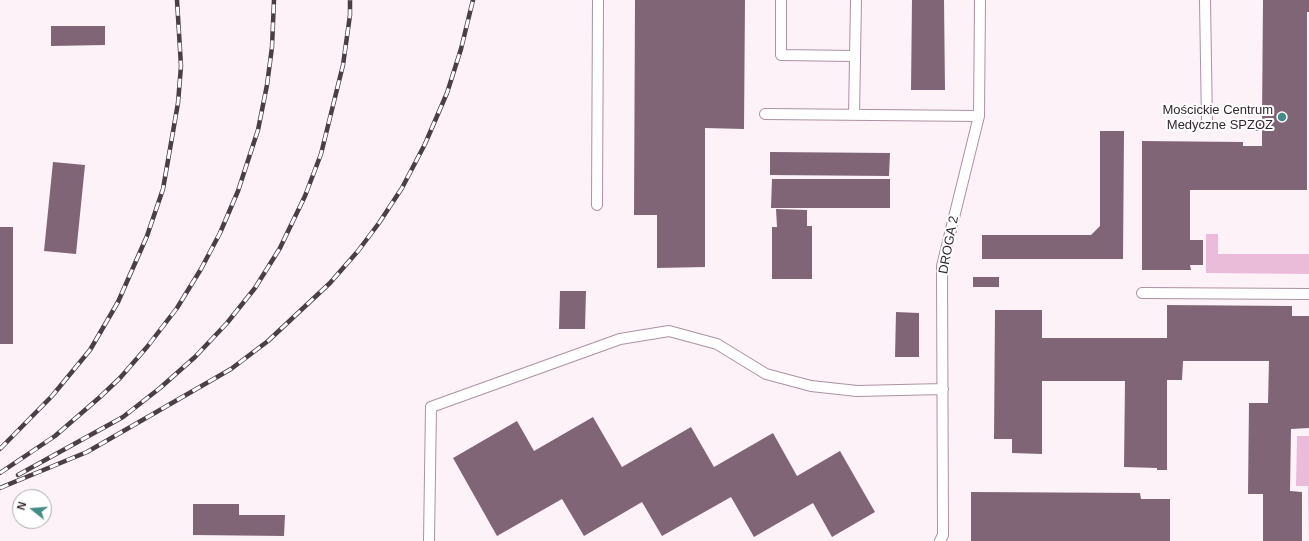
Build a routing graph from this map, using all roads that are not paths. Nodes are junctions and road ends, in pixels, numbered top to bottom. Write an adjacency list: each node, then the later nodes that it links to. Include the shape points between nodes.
1 (598, 0): 11 (lane)
2 (781, 0): 6 (lane, via 781,55)
3 (856, 0): 6 (lane)
4 (980, 0): 9 (lane, DROGA 2)
5 (1205, 0): 10 (lane)
6 (855, 56): 8 (lane)
7 (765, 114): 8 (lane)
8 (854, 115): 9 (lane)
9 (979, 116): 14 (lane, DROGA 2, via 942,266)
10 (1207, 124)
11 (597, 205)
12 (1142, 293): 13 (lane)
13 (1309, 294)
14 (943, 389): 15 (lane, via 857,391 810,386 766,374 717,344 669,331 620,339 431,408); 16 (lane, DROGA 2, via 943,535)
15 (429, 541)
16 (940, 541)

